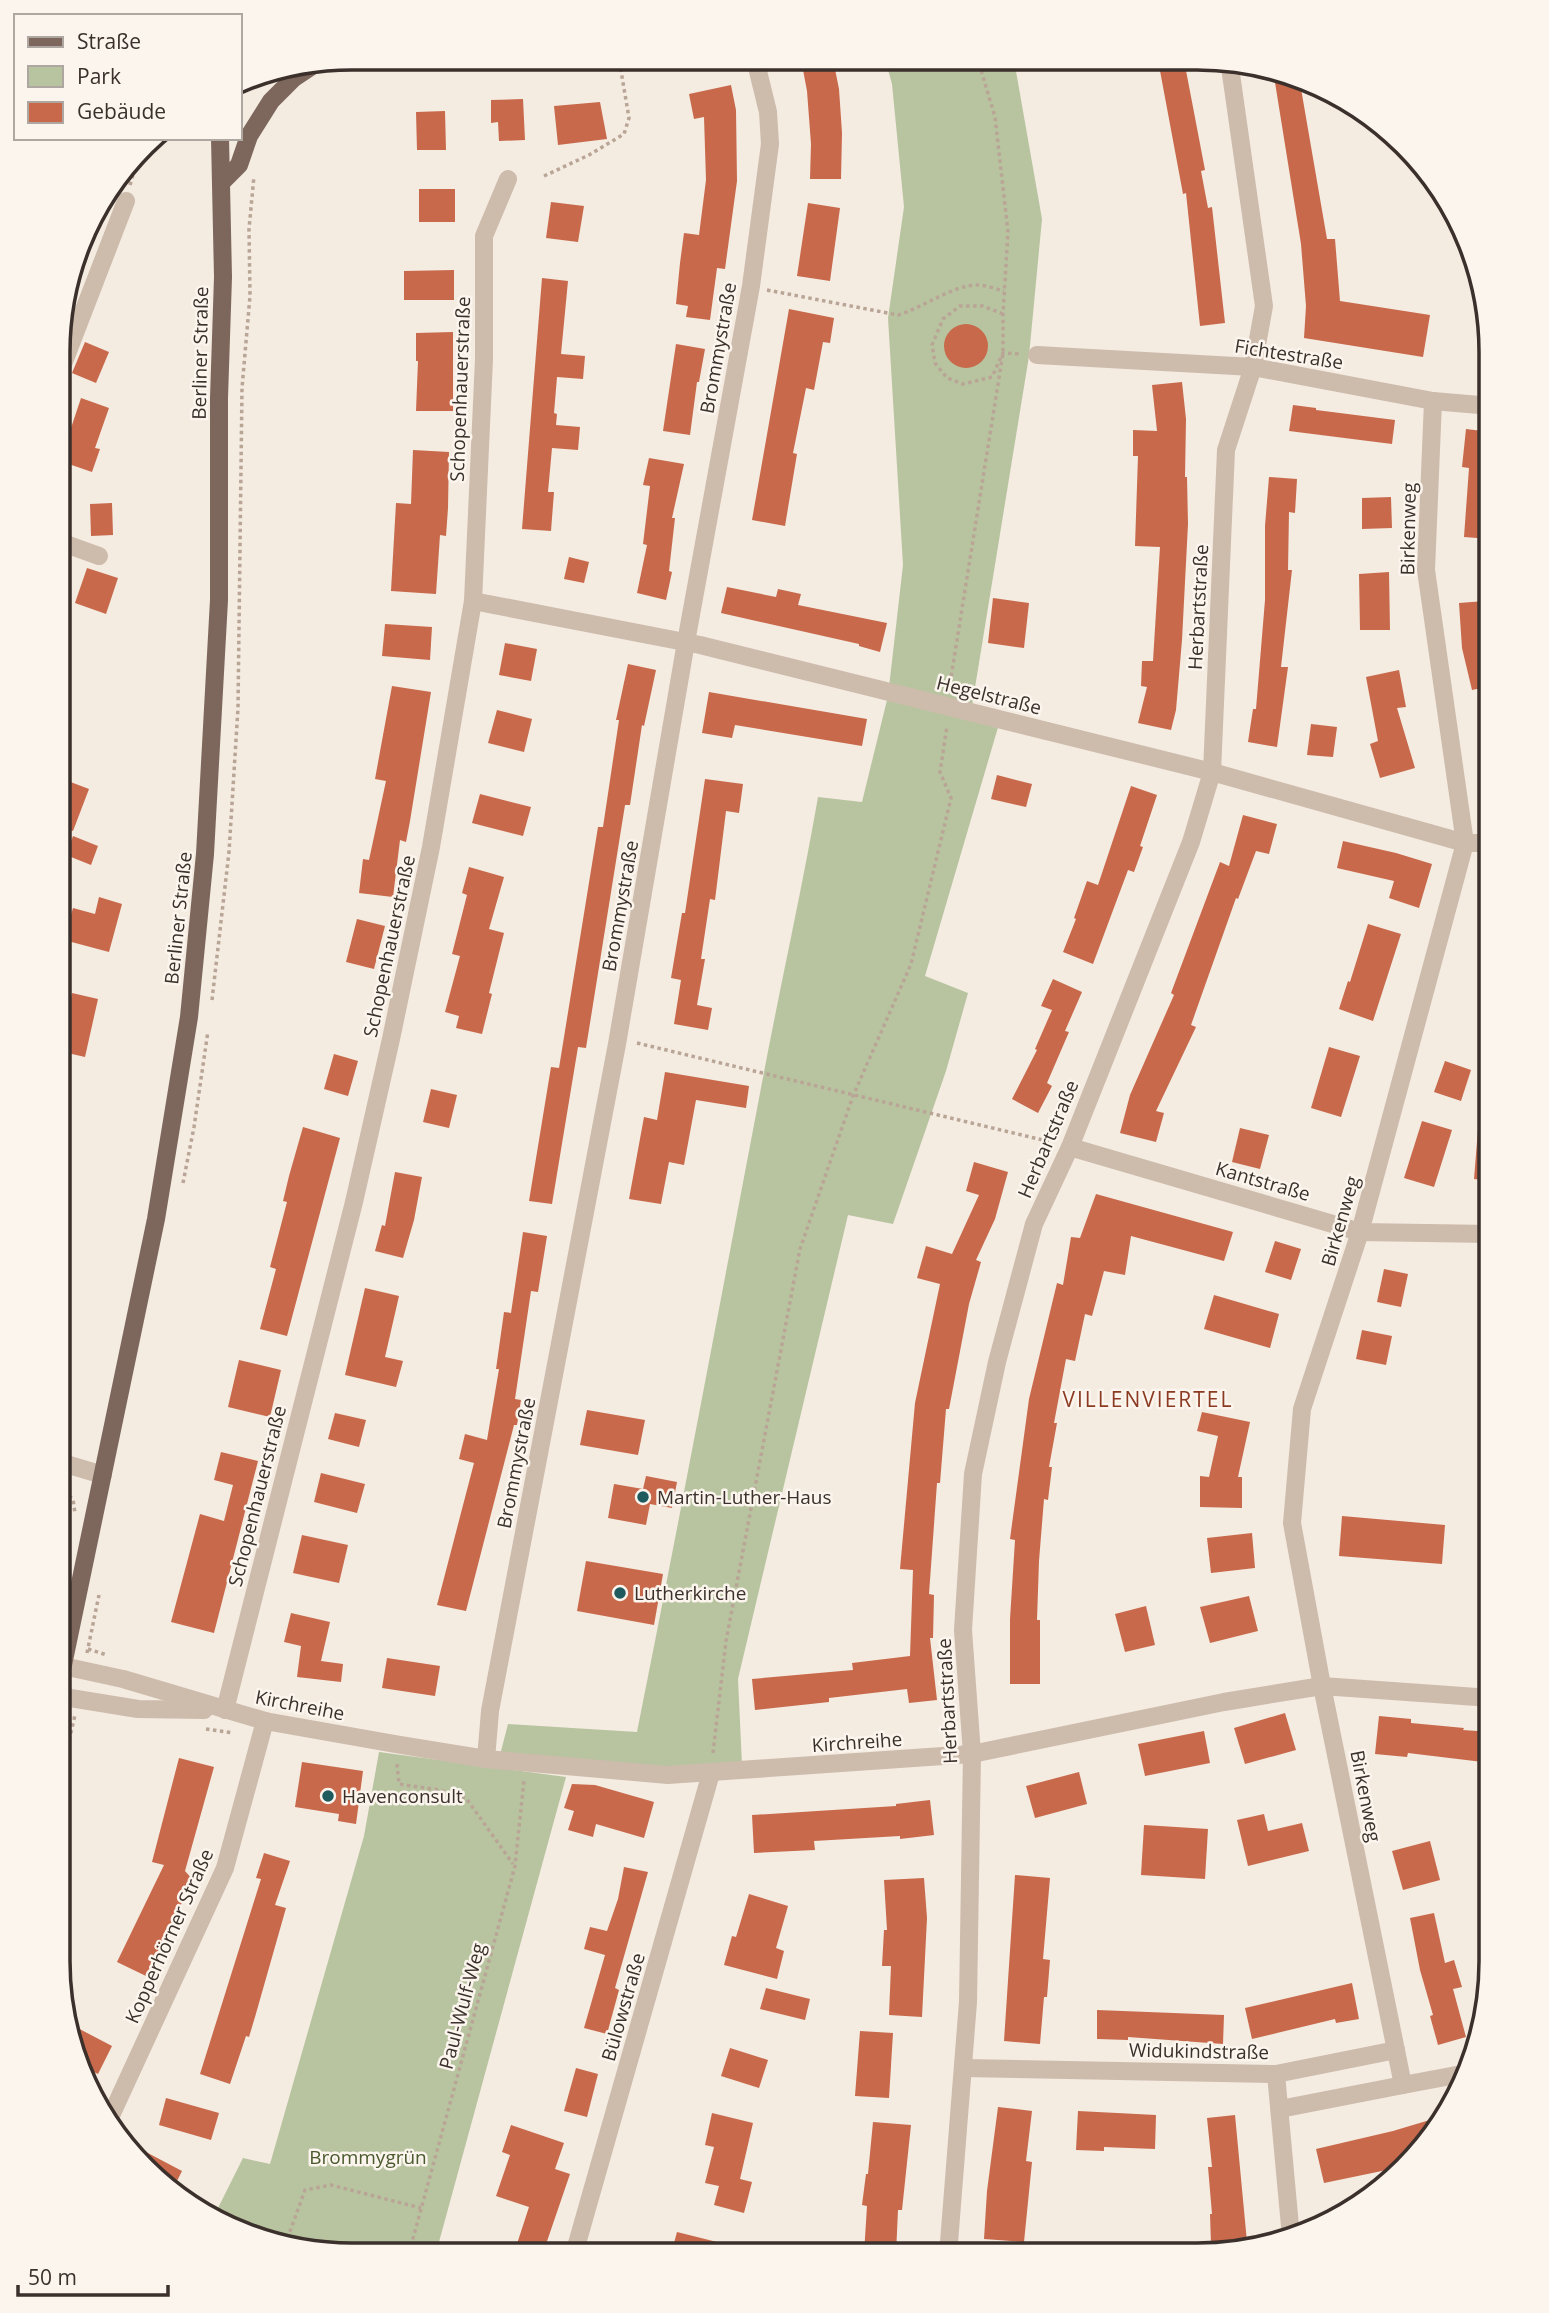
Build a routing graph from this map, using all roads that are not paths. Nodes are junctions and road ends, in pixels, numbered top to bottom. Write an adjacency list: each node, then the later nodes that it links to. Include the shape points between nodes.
1 (758, 70): 16 (street, Brommystraße, via 770,144 751,286)
2 (1231, 72): 10 (street, Herbartstraße, via 1264,306)
3 (307, 73): 6 (main road, via 294,78 271,102 248,136 239,165)
4 (219, 140): 6 (main road, Berliner Straße)
5 (508, 179): 15 (street, Schopenhauerstraße, via 484,236 484,359)
6 (220, 183): 24 (main road, Berliner Straße, via 219,600 205,853 181,1071 156,1219)
7 (126, 201): 8 (street)
8 (70, 345)
9 (1037, 355): 10 (street, Fichtestraße)
10 (1253, 367): 11 (street, Fichtestraße); 17 (street, Herbartstraße, via 1226,450)
11 (1433, 401): 12 (street, Fichtestraße); 18 (street, Birkenweg, via 1426,570)
12 (1479, 405)
13 (70, 546): 14 (street)
14 (99, 556)
15 (473, 601): 16 (street, Hegelstraße); 30 (street, Schopenhauerstraße, via 431,847 391,1039)
16 (686, 642): 17 (street, Hegelstraße); 33 (street, Brommystraße, via 617,1044 490,1711)
17 (1212, 772): 18 (street, Hegelstraße); 20 (street, Herbartstraße, via 1191,842)
18 (1465, 843): 19 (street, Hegelstraße); 21 (street, Birkenweg)
19 (1479, 843)
20 (1070, 1146): 21 (street, Kantstraße); 32 (street, Herbartstraße, via 1034,1224 973,1474 963,1630)
21 (1360, 1231): 22 (street, Kantstraße); 27 (street, Birkenweg, via 1302,1409 1293,1511)
22 (1479, 1234)
23 (70, 1465): 24 (street)
24 (103, 1475): 25 (main road, Berliner Straße)
25 (70, 1633)
26 (70, 1668): 30 (street, Kirchreihe)
27 (1322, 1685): 28 (street, Kirchreihe); 32 (street, Kirchreihe); 35 (street, Birkenweg)
28 (1479, 1697)
29 (70, 1698): 30 (street, Kirchreihe, via 138,1709)
30 (225, 1710): 31 (street, Kirchreihe)
31 (263, 1729): 33 (street, Kirchreihe); 41 (street, Kopperhörner Straße, via 225,1868)
32 (972, 1754): 34 (street, Kirchreihe); 36 (street, Herbartstraße)
33 (486, 1759): 34 (street, Kirchreihe, via 668,1775)
34 (711, 1773): 43 (street, Bülowstraße)
35 (1396, 2050): 37 (street, Widukindstraße); 39 (street)
36 (963, 2068): 37 (street, Widukindstraße); 44 (street, Herbartstraße)
37 (1276, 2074): 40 (street)
38 (1455, 2075): 39 (street)
39 (1403, 2085): 40 (street)
40 (1280, 2109): 42 (street)
41 (113, 2111)
42 (1290, 2227)
43 (577, 2243)
44 (949, 2243)

